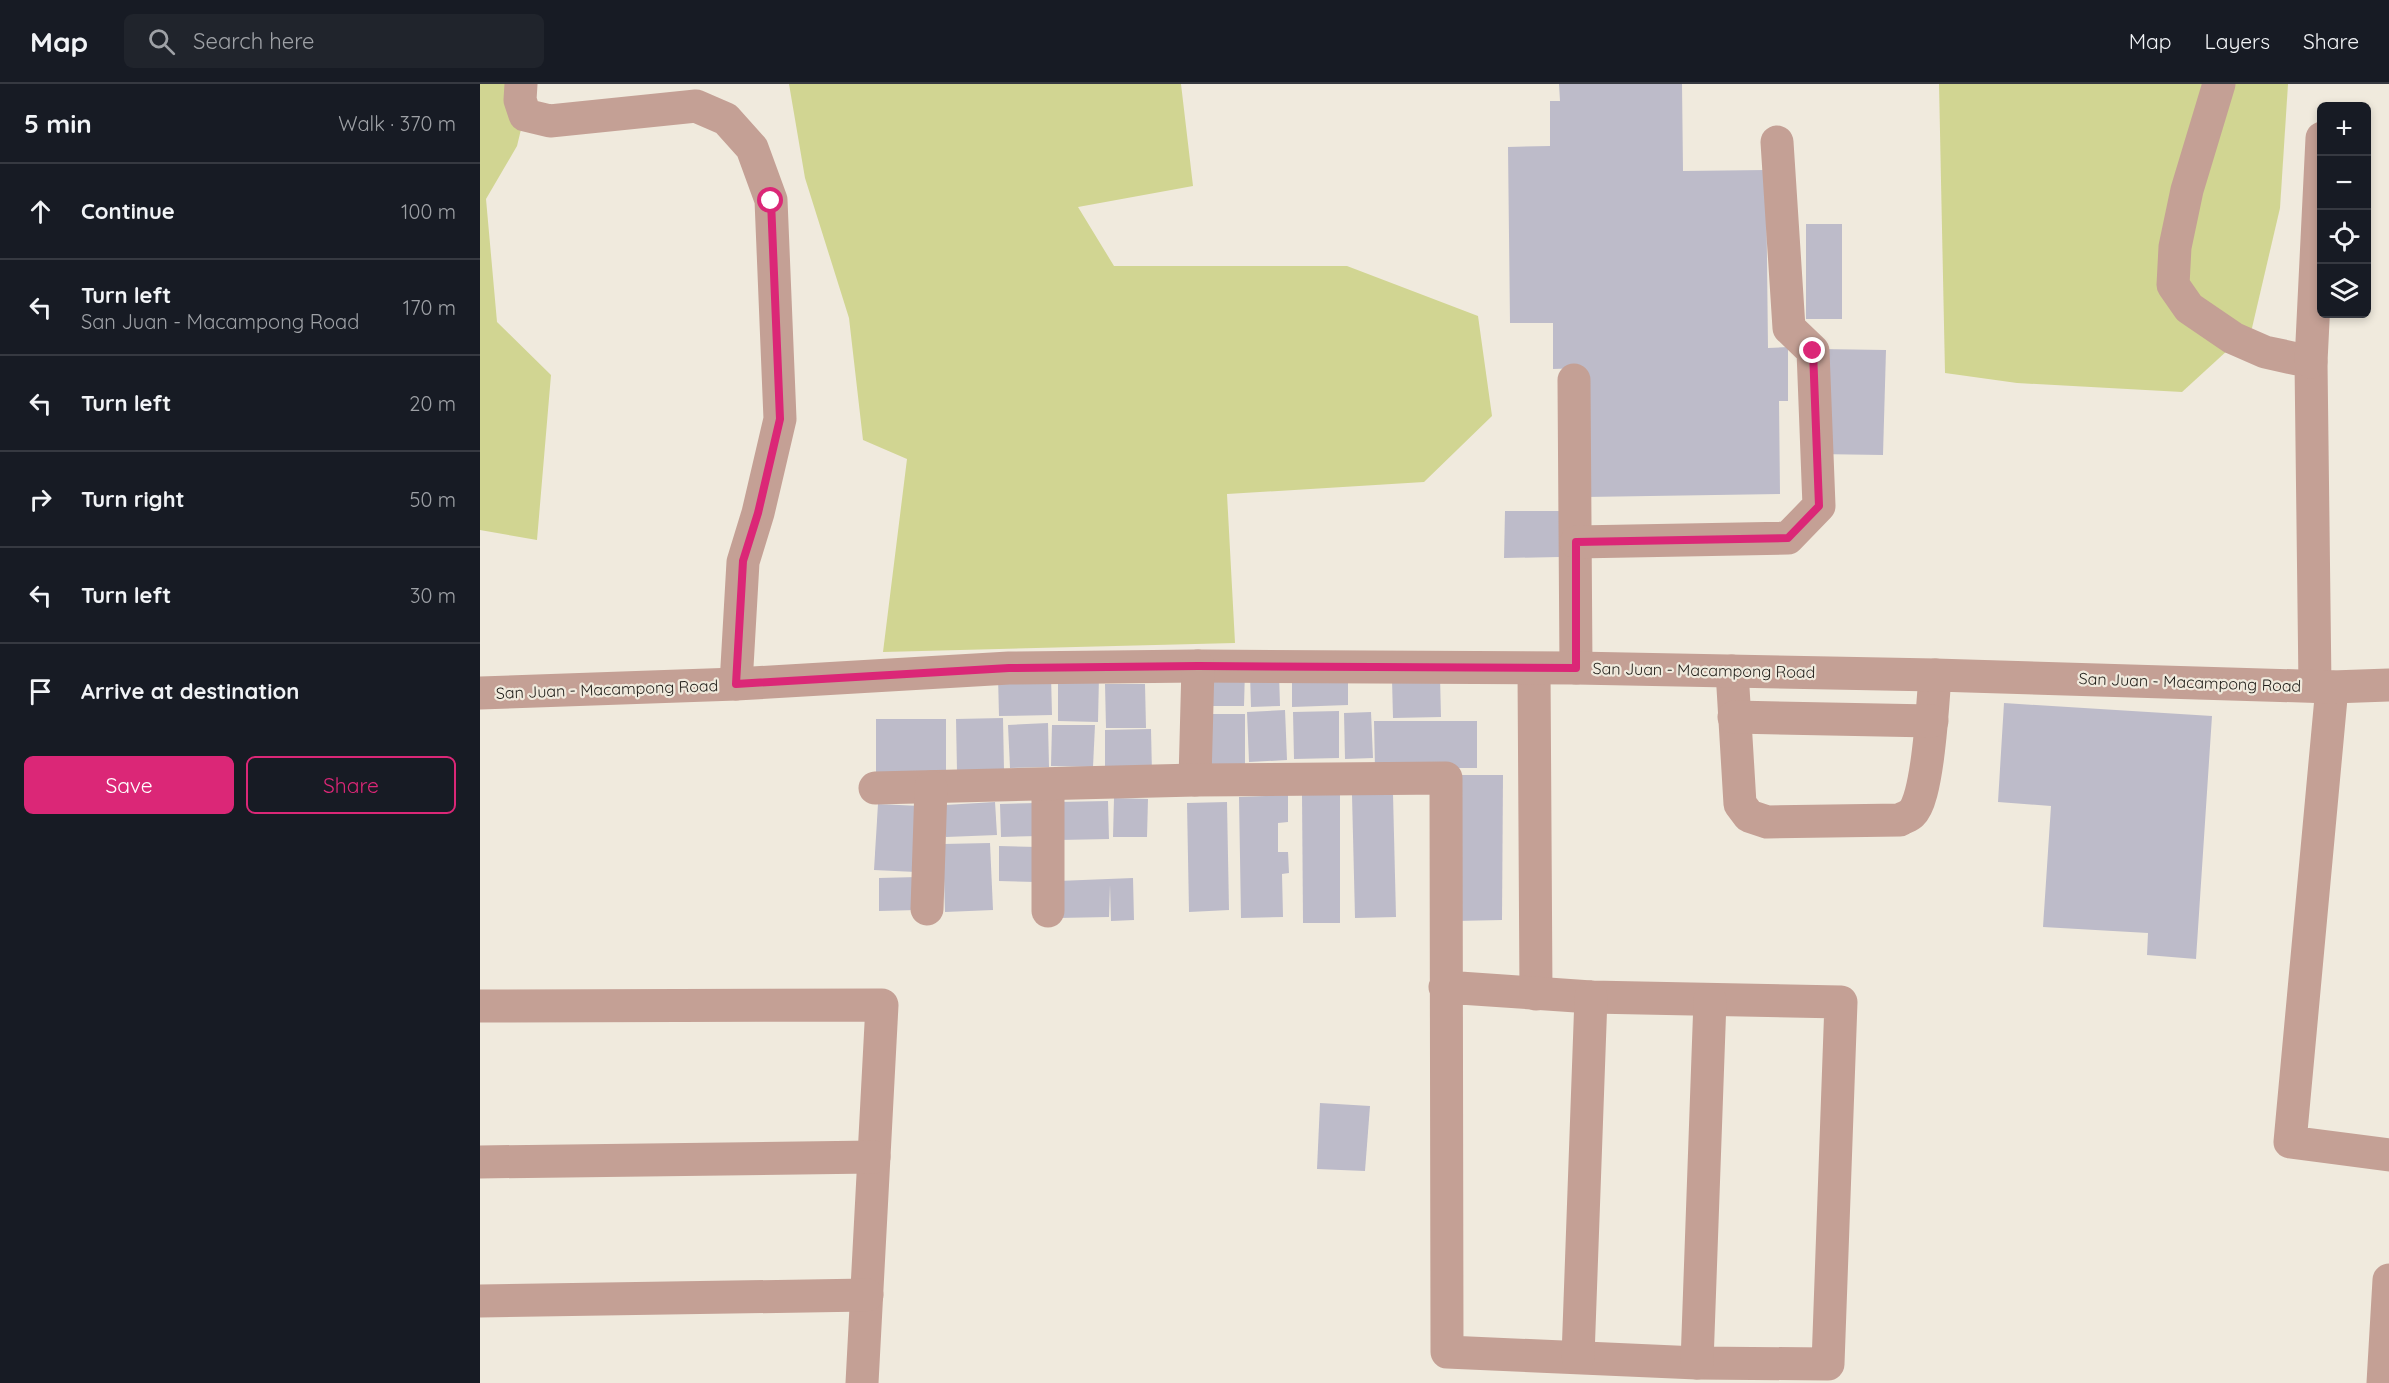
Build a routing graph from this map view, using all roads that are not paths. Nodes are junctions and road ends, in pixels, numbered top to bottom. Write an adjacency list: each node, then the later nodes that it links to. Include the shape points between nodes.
1 (521, 84): 13 (street, via 520,100 525,115 550,121 696,106 726,119 752,148 771,201 780,419 743,561)
2 (2219, 84): 5 (street, via 2187,190 2175,247 2173,285 2189,308 2233,338 2265,352)
3 (1777, 142): 7 (street, via 1789,328 1813,351 1819,506 1788,538)
4 (2321, 156): 5 (street)
5 (2311, 362): 15 (street)
6 (1574, 380): 7 (street)
7 (1576, 542): 9 (street)
8 (1198, 666): 10 (street, San Juan - Macampong Road); 13 (street, San Juan - Macampong Road, via 1009,668); 19 (street)
9 (1576, 668): 10 (street, San Juan - Macampong Road); 11 (street, San Juan - Macampong Road)
10 (1534, 669): 26 (street)
11 (1732, 671): 12 (street, San Juan - Macampong Road); 17 (street)
12 (1935, 675): 15 (street, San Juan - Macampong Road); 18 (street)
13 (736, 684): 16 (street, San Juan - Macampong Road)
14 (2389, 685): 15 (street, San Juan - Macampong Road)
15 (2323, 686): 30 (street, via 2290,1142)
16 (480, 693)
17 (1734, 717): 18 (street); 18 (street, via 1740,804 1749,816 1767,822 1900,820 1912,813 1921,800)
18 (1932, 721)
19 (1195, 780): 20 (street); 25 (street, via 1446,778)
20 (1048, 785): 21 (street); 24 (street)
21 (931, 787): 22 (street); 23 (street)
22 (875, 788)
23 (927, 909)
24 (1048, 911)
25 (1445, 987): 26 (street); 36 (street, via 1447,1352)
26 (1536, 993): 27 (street)
27 (1591, 997): 28 (street); 36 (street)
28 (1710, 1000): 37 (street); 37 (street, via 1841,1002 1830,1329 1828,1364)
29 (480, 1006): 31 (street, via 882,1005)
30 (2389, 1155)
31 (874, 1157): 32 (street); 34 (street)
32 (480, 1162)
33 (2389, 1280): 39 (street)
34 (867, 1295): 35 (street); 38 (street)
35 (480, 1301)
36 (1578, 1357): 37 (street)
37 (1696, 1363)
38 (862, 1383)
39 (2383, 1383)

